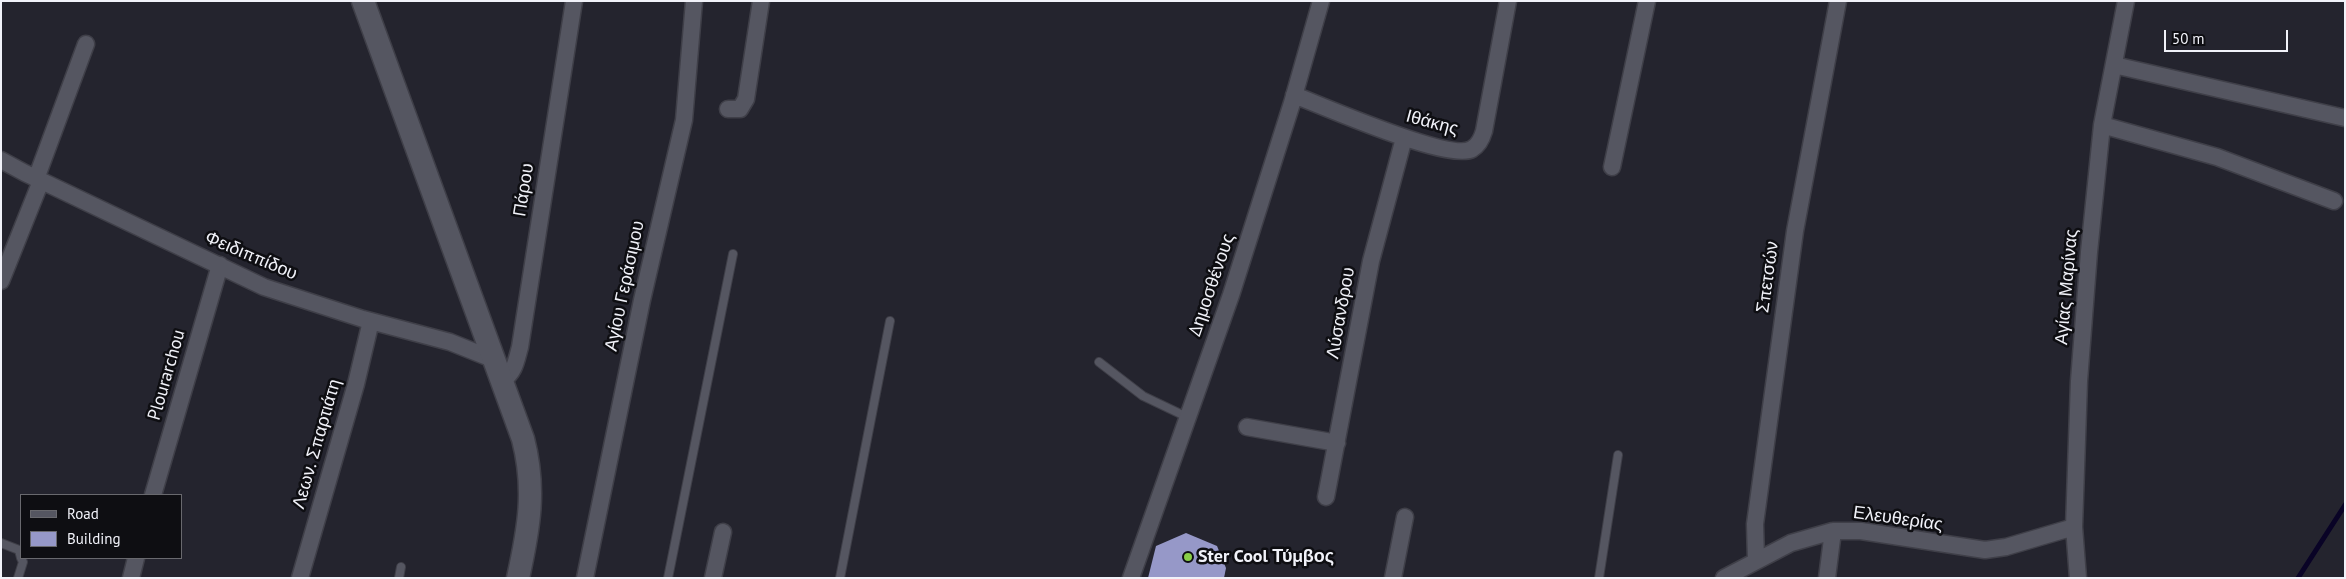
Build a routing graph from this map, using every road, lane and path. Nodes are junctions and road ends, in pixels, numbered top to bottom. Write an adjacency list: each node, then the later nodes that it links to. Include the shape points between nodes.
1 (574, 1): 27 (street, Πάρου, via 520,348 509,376)
2 (694, 1): 49 (street, Αγίου Γεράσιμου, via 684,120 640,310)
3 (762, 1): 13 (street, via 746,99 740,109)
4 (1321, 1): 12 (street, Δημοσθένους)
5 (1508, 1): 16 (street, Ιθάκης, via 1481,141 1472,150 1459,152)
6 (1646, 1): 18 (street)
7 (1838, 1): 42 (street, Σπετσών, via 1794,231 1755,524)
8 (2126, 1): 11 (street, Αγίας Μαρίνας)
9 (367, 4): 27 (main road)
10 (86, 44): 19 (street)
11 (2114, 65): 14 (street); 15 (street, Αγίας Μαρίνας)
12 (1294, 95): 16 (street, Ιθάκης); 28 (street, Δημοσθένους, via 1231,295)
13 (728, 109)
14 (2345, 118)
15 (2102, 125): 20 (street, via 2217,157); 35 (street, Αγίας Μαρίνας, via 2080,371)
16 (1404, 138): 30 (street, Λύσανδρου, via 1371,261)
17 (1, 160): 19 (street, Φειδιππίδου)
18 (1612, 167)
19 (38, 180): 22 (street, Φειδιππίδου); 23 (street)
20 (2334, 201)
21 (733, 254): 50 (lane)
22 (220, 265): 24 (street, Φειδιππίδου, via 264,287); 32 (street, Plourarchou)
23 (1, 281)
24 (371, 321): 27 (street, Φειδιππίδου, via 450,342); 46 (street, Λεων. Σπαρτιάτη)
25 (890, 321): 52 (lane)
26 (1099, 362): 28 (lane, via 1143,396)
27 (499, 370): 48 (main road, via 523,439 531,486 528,528)
28 (1187, 417): 53 (street, Δημοσθένους)
29 (1247, 427): 30 (street)
30 (1337, 443): 33 (street, Λύσανδρου)
31 (1618, 455): 55 (lane)
32 (153, 494)
33 (1326, 497)
34 (1405, 517): 54 (street)
35 (2074, 527): 37 (street, Ελευθερίας, via 1985,550 1861,531); 58 (street, Αγίας Μαρίνας)
36 (723, 532): 51 (street)
37 (1833, 532): 42 (street, Ελευθερίας, via 1791,543); 57 (street)
38 (1, 543): 39 (lane, via 19,550)
39 (20, 554)
40 (22, 559): 44 (lane)
41 (136, 559): 45 (street)
42 (1756, 560): 56 (street, Ελευθερίας)
43 (401, 567): 47 (lane)
44 (18, 578)
45 (131, 578)
46 (300, 578)
47 (399, 578)
48 (518, 578)
49 (585, 578)
50 (668, 578)
51 (713, 578)
52 (840, 578)
53 (1131, 578)
54 (1393, 578)
55 (1599, 578)
56 (1724, 578)
57 (1827, 578)
58 (2078, 578)

